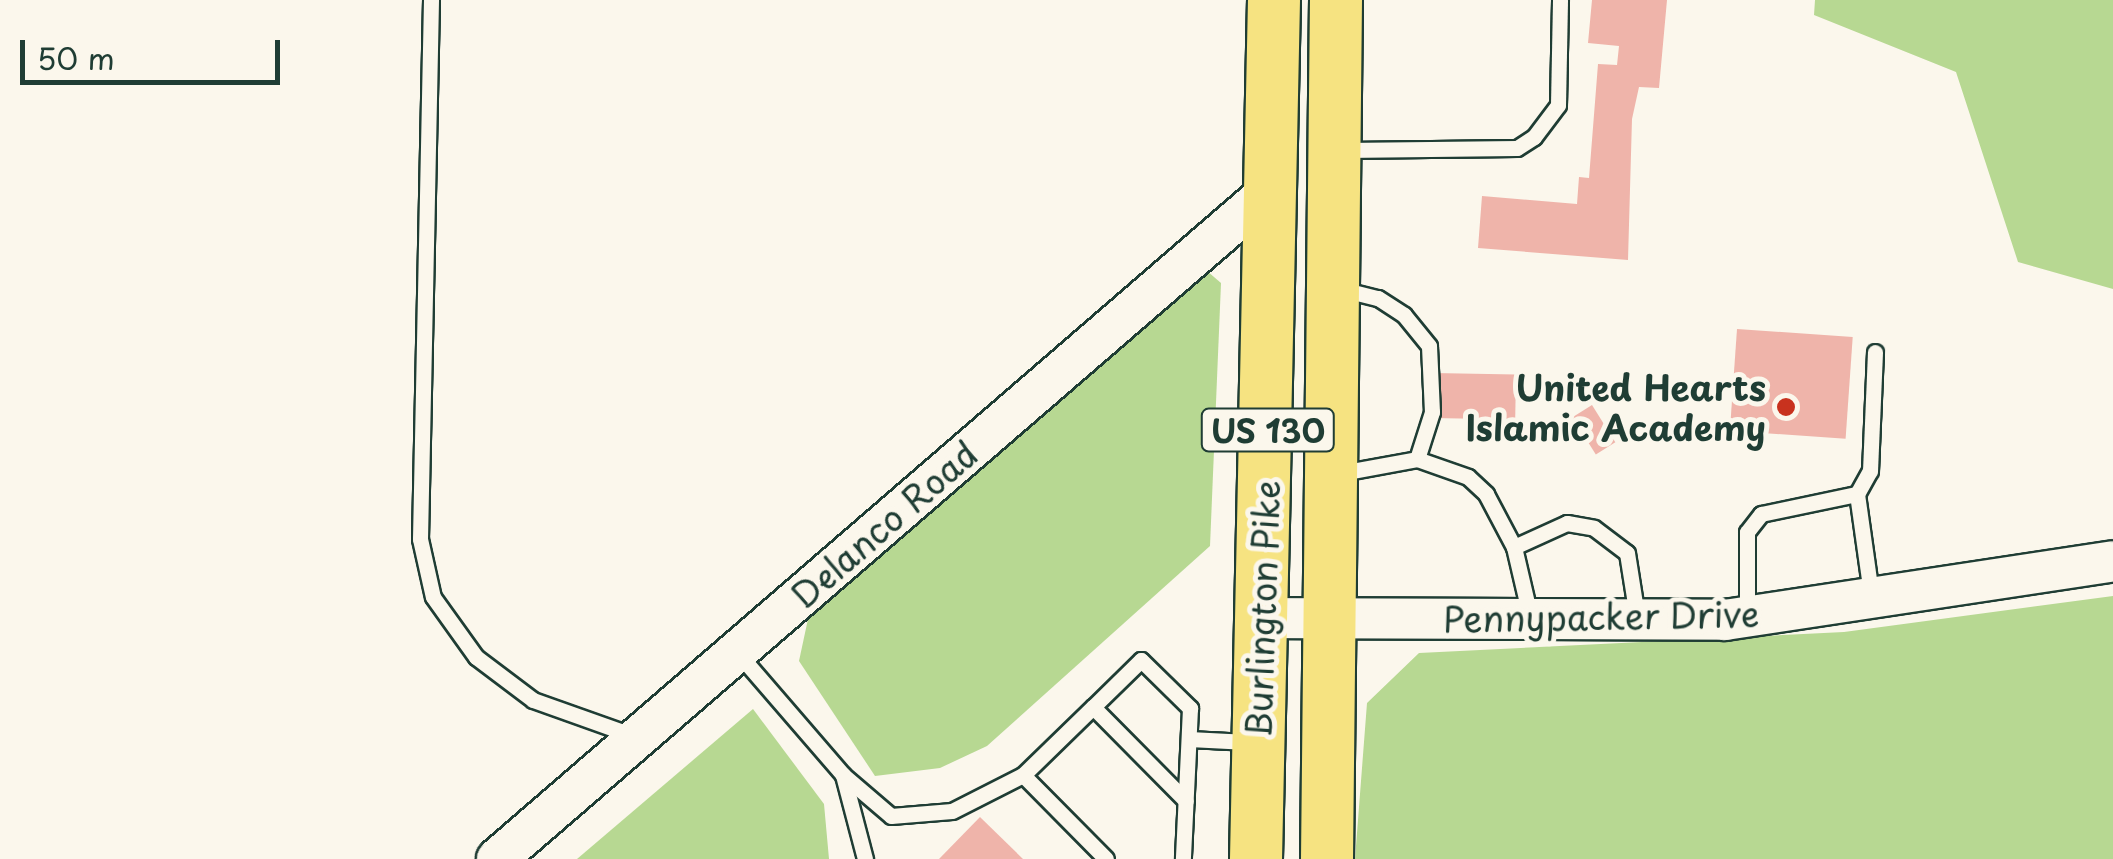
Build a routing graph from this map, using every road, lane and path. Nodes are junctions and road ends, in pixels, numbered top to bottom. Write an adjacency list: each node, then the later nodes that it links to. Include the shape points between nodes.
1 (431, 0): 22 (lane, via 420,540 433,597 476,657 533,700)
2 (1274, 0): 6 (highway, Burlington Pike / US 130)
3 (1336, 0): 5 (highway, Burlington Pike / US 130)
4 (1560, 0): 5 (lane, via 1558,105 1534,137 1517,148)
5 (1335, 150): 7 (highway, Burlington Pike / US 130)
6 (1271, 190): 15 (highway, Burlington Pike / US 130); 20 (street, Delanco Road)
7 (1334, 287): 9 (lane, via 1378,298 1404,314 1429,346 1432,412); 10 (highway, Burlington Pike / US 130)
8 (1876, 352): 11 (lane, via 1874,452)
9 (1418, 459): 10 (lane); 12 (lane, via 1468,477 1486,494)
10 (1332, 474): 17 (highway, Burlington Pike / US 130)
11 (1857, 494): 14 (lane); 16 (lane, via 1761,514 1747,532)
12 (1514, 547): 18 (lane); 19 (lane, via 1567,523 1614,540 1626,552)
13 (2113, 560): 14 (street, Pennypacker Drive)
14 (1872, 599): 16 (street, Pennypacker Drive)
15 (1266, 618): 17 (street, Pennypacker Drive); 24 (highway, Burlington Pike / US 130)
16 (1747, 618): 19 (street, Pennypacker Drive)
17 (1331, 619): 18 (street, Pennypacker Drive); 33 (highway, Burlington Pike / US 130)
18 (1531, 620): 19 (street, Pennypacker Drive)
19 (1638, 622)
20 (736, 652): 22 (street, Delanco Road); 25 (lane)
21 (1093, 707): 23 (lane, via 1141,660 1190,708); 26 (lane); 27 (lane)
22 (638, 737): 28 (street, Delanco Road)
23 (1189, 740): 24 (lane); 27 (lane)
24 (1258, 742): 32 (highway, Burlington Pike / US 130)
25 (844, 775): 26 (lane, via 891,816 952,811); 29 (lane)
26 (1023, 775): 30 (lane)
27 (1186, 801): 31 (lane)
28 (497, 859)
29 (865, 859)
30 (1106, 859)
31 (1183, 859)
32 (1256, 859)
33 (1327, 859)

